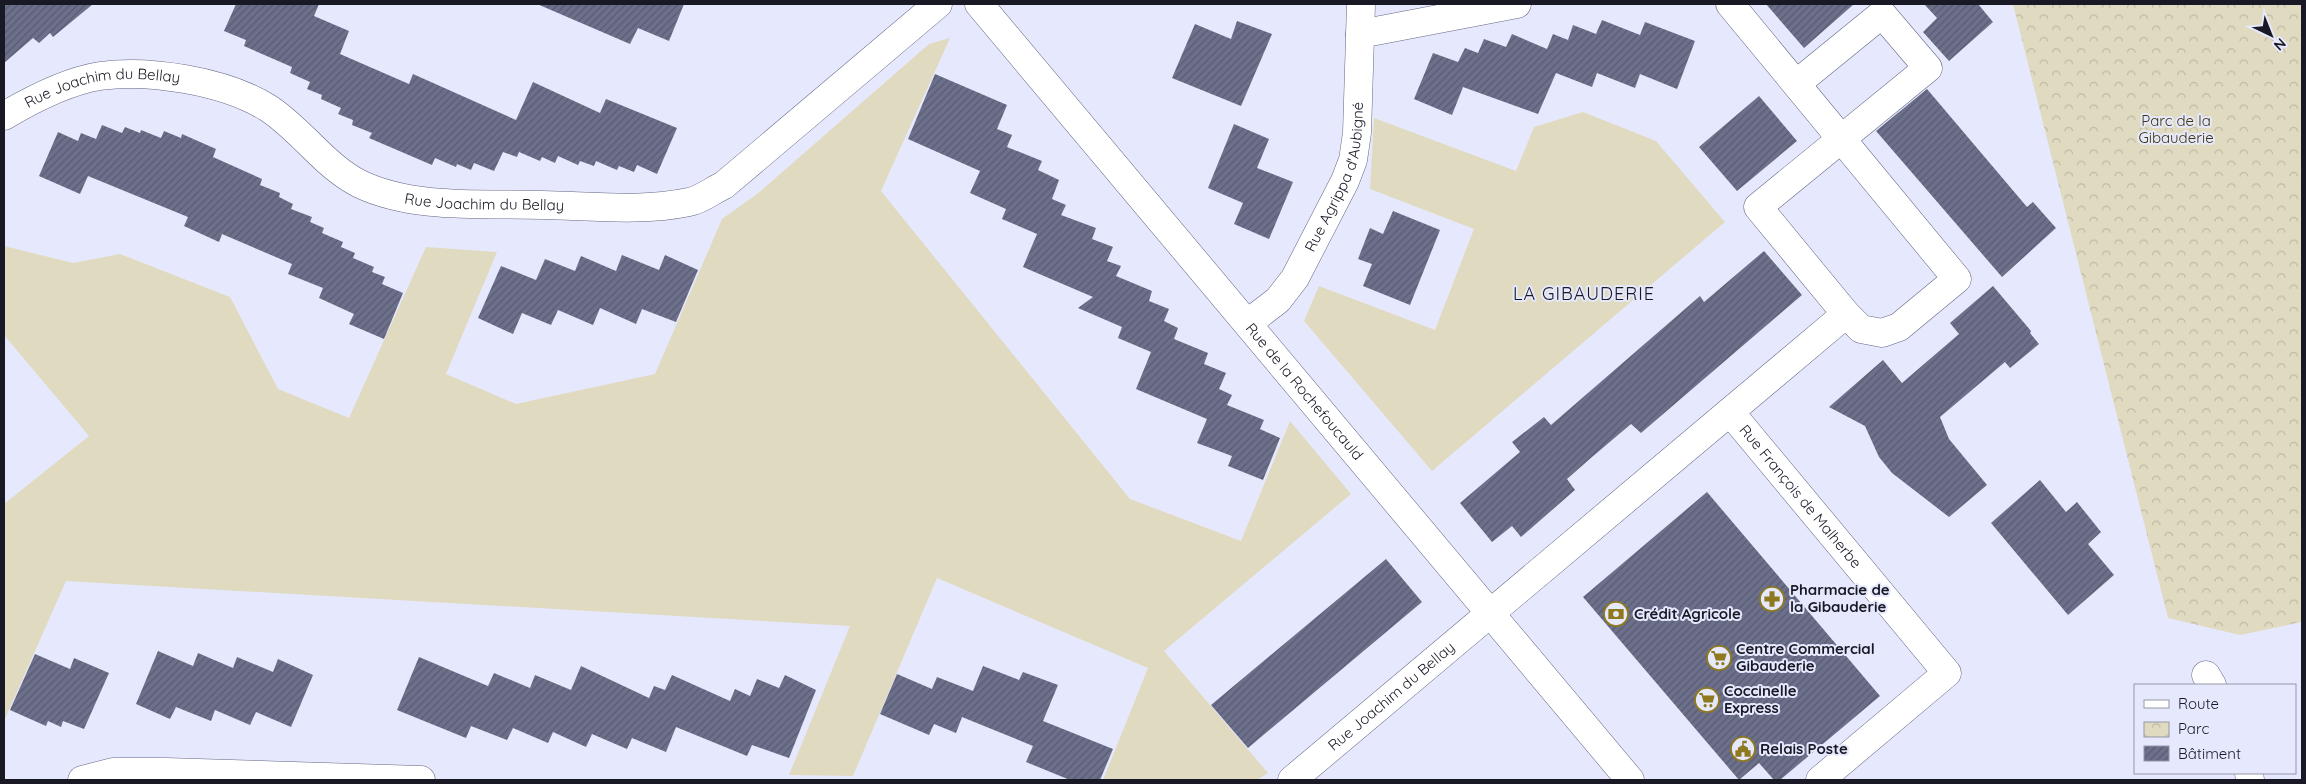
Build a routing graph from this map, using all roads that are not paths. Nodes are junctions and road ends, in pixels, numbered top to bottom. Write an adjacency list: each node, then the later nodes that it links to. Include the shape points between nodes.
1 (938, 4): 8 (street, Rue Joachim du Bellay, via 724,185 692,202 644,208 432,202 388,194 359,183 330,164 295,128 267,108 231,91 150,75 99,76 41,95)
2 (979, 4): 11 (street, Rue de la Rochefoucauld)
3 (1361, 4): 6 (street, Rue Agrippa d'Aubigné)
4 (1517, 4): 6 (street)
5 (1730, 4): 7 (street)
6 (1360, 34): 11 (street, Rue Agrippa d'Aubigné, via 1357,133 1353,160 1345,181 1295,278 1278,300)
7 (1796, 84): 9 (street); 9 (street, via 1882,14 1928,68)
8 (4, 116)
9 (1842, 138): 10 (street, via 1758,207); 10 (street, via 1957,279 1899,327 1882,333 1861,329)
10 (1846, 314): 12 (street, Rue François de Malherbe)
11 (1248, 323): 13 (street, Rue de la Rochefoucauld)
12 (1730, 412): 13 (street, Rue François de Malherbe); 18 (street, Rue François de Malherbe, via 1947,673)
13 (1490, 613): 16 (street, Rue Joachim du Bellay); 17 (street, Rue de la Rochefoucauld)
14 (82, 780): 15 (street, via 113,772)
15 (421, 780)
16 (1292, 780)
17 (1630, 780)
18 (1820, 780)

